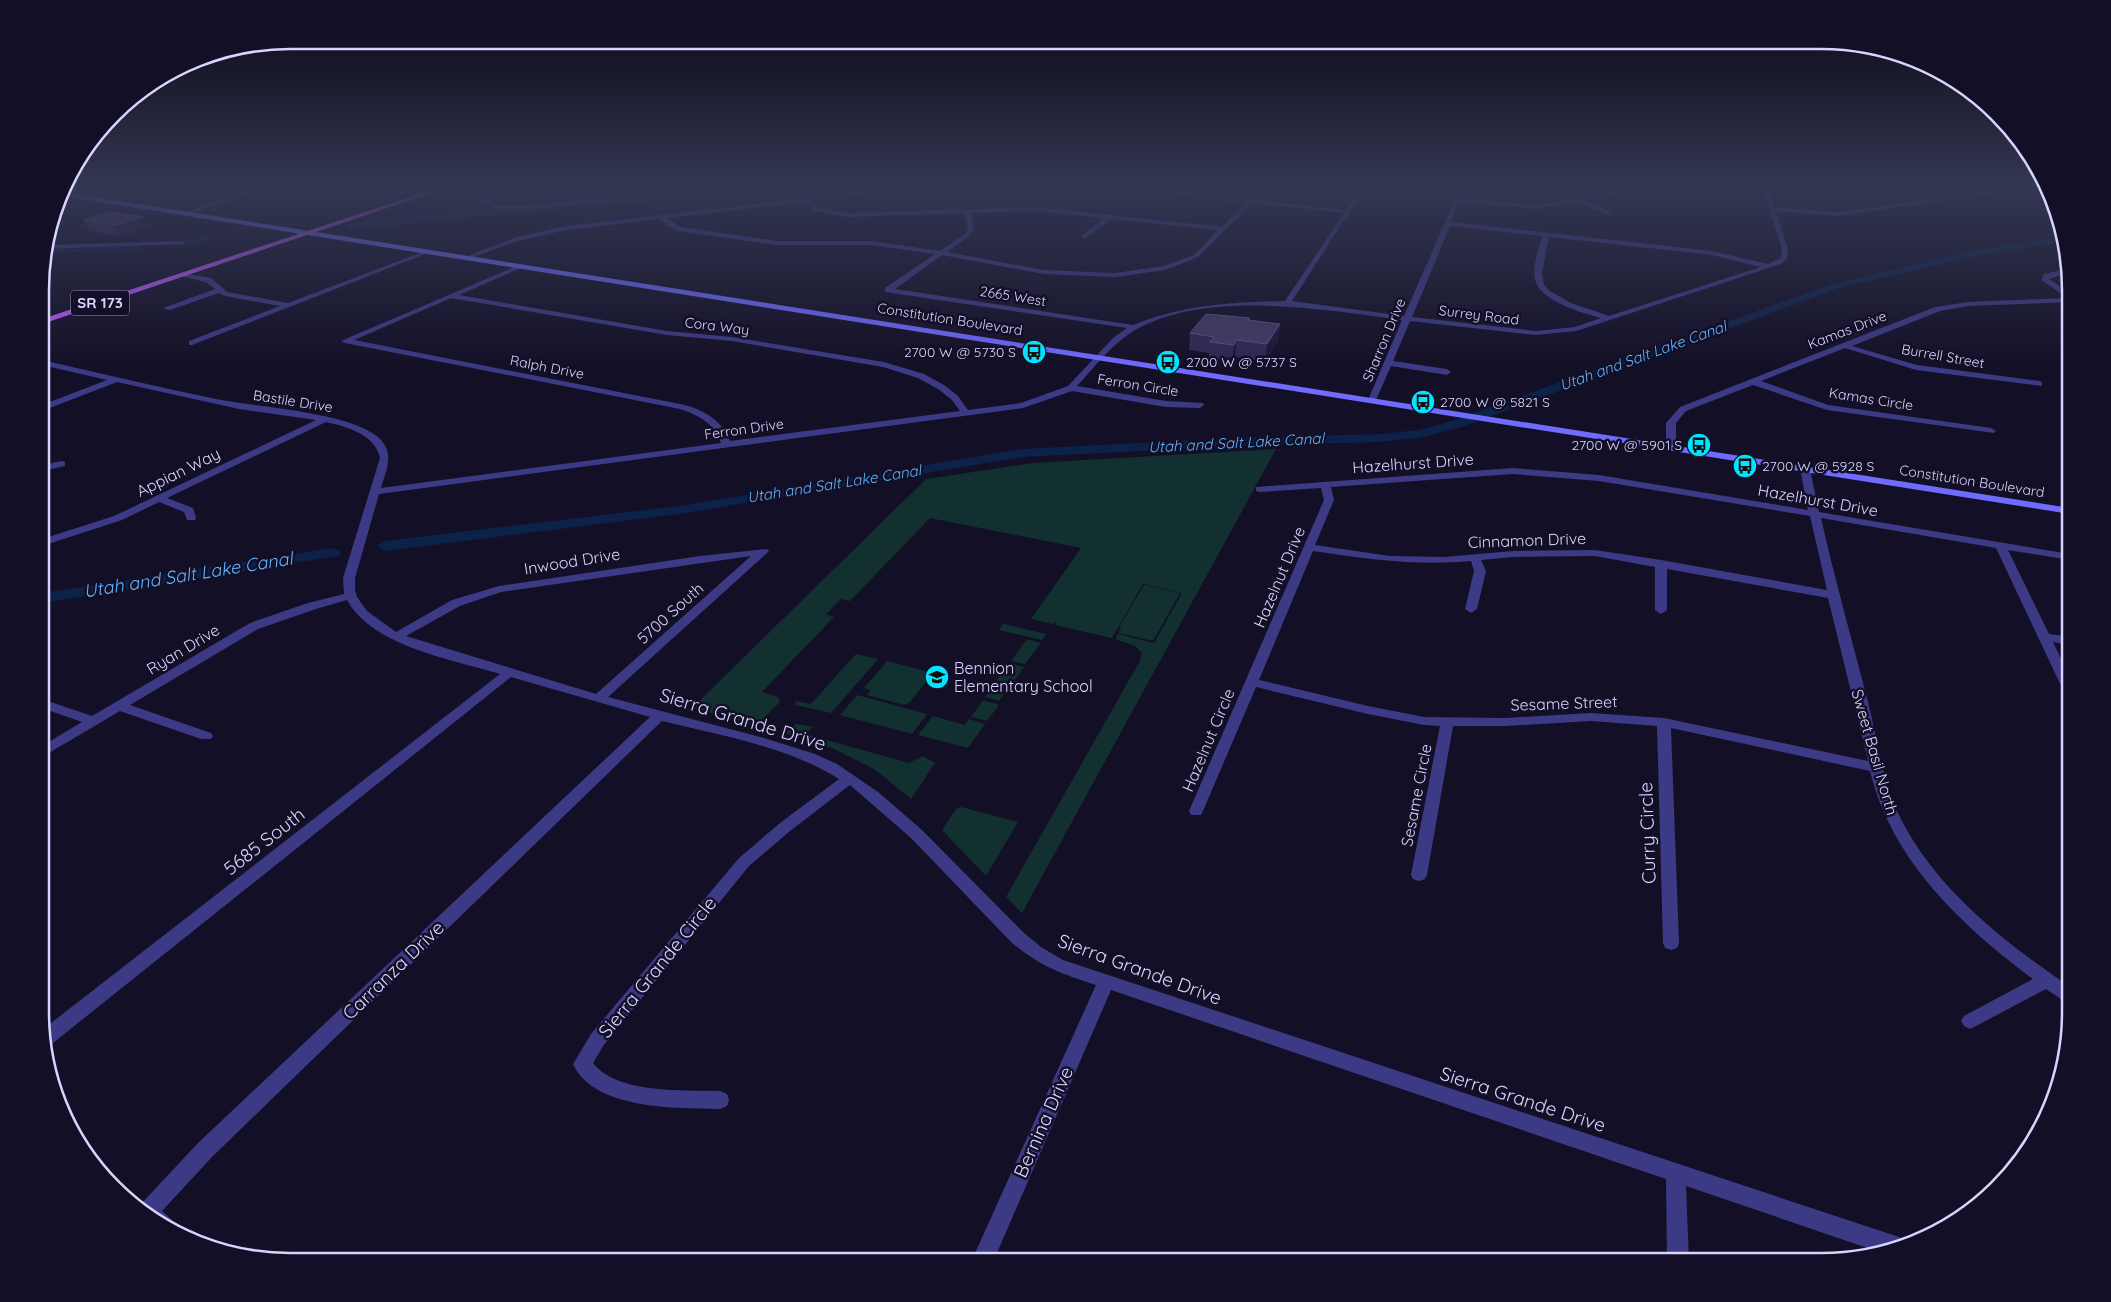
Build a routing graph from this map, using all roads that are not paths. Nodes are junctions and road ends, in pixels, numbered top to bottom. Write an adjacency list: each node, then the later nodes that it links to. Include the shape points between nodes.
1 (264, 248): 18 (main road, SR 173)
2 (403, 248): 12 (main road, Constitution Boulevard)
3 (492, 248): 14 (street)
4 (904, 248): 13 (street)
5 (950, 248): 13 (street)
6 (1205, 248): 13 (street, via 1196,256 1171,266 1094,276 1056,274)
7 (1323, 248): 23 (street)
8 (1438, 248): 26 (street, Sharron Drive)
9 (1544, 248): 27 (street, via 1538,278 1543,288 1564,302)
10 (1657, 248): 16 (street, via 1712,254)
11 (1783, 248): 16 (street, via 1785,254 1779,263)
12 (430, 252): 14 (main road, Constitution Boulevard); 24 (street)
13 (943, 253): 29 (street, 2665 West, via 888,290)
14 (468, 258): 15 (main road, Constitution Boulevard)
15 (521, 266): 21 (street); 32 (main road, Constitution Boulevard)
16 (1771, 267): 27 (street, Surrey Road)
17 (2062, 272): 20 (street, via 2044,280)
18 (182, 275): 19 (street, via 208,280); 28 (main road, SR 173)
19 (219, 290): 24 (street); 25 (street)
20 (2062, 291)
21 (451, 296): 43 (street, Cora Way, via 889,366 942,387); 46 (street, Ralph Drive, via 345,341 682,407 716,423)
22 (2062, 300): 31 (street, Kamas Drive, via 1938,309)
23 (1287, 303): 26 (street, Surrey Road); 29 (street, Surrey Road, via 1230,304 1192,309 1161,316)
24 (289, 306): 30 (street)
25 (167, 308)
26 (1407, 318): 27 (street, Surrey Road, via 1536,333 1576,329); 33 (street, Sharron Drive)
27 (1611, 319)
28 (49, 320)
29 (1134, 327): 32 (street, Surrey Road)
30 (192, 343)
31 (1844, 346): 37 (street, Kamas Drive); 38 (street, Burrell Street, via 1916,367)
32 (1100, 357): 39 (street, Ferron Drive); 40 (main road, Constitution Boulevard)
33 (1388, 363): 35 (street); 40 (street, Sharron Drive)
34 (49, 364): 36 (street, Bastile Drive)
35 (1446, 372)
36 (116, 379): 41 (street); 44 (street, Bastile Drive, via 239,406)
37 (1751, 381): 45 (street, Kamas Circle, via 1827,407); 47 (street, Kamas Drive, via 1678,412 1671,422)
38 (2039, 384)
39 (1071, 388): 42 (street, Ferron Circle, via 1166,404); 43 (street, Ferron Drive, via 1023,405)
40 (1372, 400): 47 (main road, Constitution Boulevard)
41 (49, 405)
42 (1200, 405)
43 (966, 413): 46 (street, Ferron Drive)
44 (325, 419): 53 (street, Bastile Drive, via 359,430 376,440 385,458); 54 (street, Appian Way)
45 (1991, 430)
46 (727, 445): 53 (street, Ferron Drive)
47 (1672, 448): 50 (main road, Constitution Boulevard)
48 (62, 464): 49 (street)
49 (49, 467)
50 (1805, 469): 55 (main road, Constitution Boulevard); 56 (street, Sweet Basil North)
51 (1325, 485): 52 (street, Hazelhurst Drive); 56 (street, Hazelhurst Drive, via 1513,471 1554,472); 59 (street, Hazelnut Drive, via 1329,500)
52 (1260, 489)
53 (375, 492): 66 (street, Bastile Drive, via 352,564)
54 (159, 499): 57 (street, via 190,510); 58 (street, Appian Way, via 102,525)
55 (2062, 510)
56 (1814, 515): 60 (street, Hazelhurst Drive); 65 (street, Sweet Basil North)
57 (191, 518)
58 (49, 541)
59 (1309, 546): 63 (street, Cinnamon Drive, via 1390,559); 74 (street, Hazelnut Drive)
60 (2001, 546): 62 (street, Hazelhurst Drive); 70 (street)
61 (764, 552): 69 (street, Inwood Drive, via 500,589 456,603); 75 (street, 5700 South)
62 (2062, 556)
63 (1475, 558): 64 (street, Cinnamon Drive, via 1575,552); 67 (street, via 1480,571)
64 (1661, 563): 65 (street, Cinnamon Drive); 68 (street)
65 (1834, 595): 84 (street, Sweet Basil North)
66 (350, 596): 69 (street, Sierra Grande Drive, via 371,621); 77 (street, Ryan Drive, via 254,626)
67 (1471, 609)
68 (1661, 610)
69 (396, 637): 72 (street, Sierra Grande Drive)
70 (2045, 637): 71 (street); 73 (street)
71 (2062, 640)
72 (510, 672): 75 (street, Sierra Grande Drive); 93 (street, 5685 South)
73 (2062, 673)
74 (1252, 682): 80 (street, Sesame Street, via 1401,717); 86 (street, Hazelnut Circle)
75 (598, 699): 78 (street, Sierra Grande Drive)
76 (49, 705): 79 (street)
77 (118, 706): 79 (street, Ryan Drive); 82 (street)
78 (659, 716): 85 (street, Sierra Grande Drive, via 768,745 810,759); 96 (street, Carranza Drive, via 205,1150)
79 (93, 721): 83 (street, Ryan Drive)
80 (1447, 722): 81 (street, Sesame Street, via 1591,717); 87 (street, Sesame Circle)
81 (1664, 722): 84 (street, Sesame Street); 88 (street, Curry Circle)
82 (206, 736)
83 (49, 748)
84 (1877, 768): 89 (street, Sweet Basil North, via 1895,822 1919,860 1977,924)
85 (850, 778): 90 (street, Sierra Grande Drive, via 905,824 1029,948 1057,965); 94 (street, Sierra Grande Circle, via 744,862 597,1040 582,1064 595,1079 624,1090 659,1099)
86 (1196, 811)
87 (1419, 875)
88 (1670, 943)
89 (2047, 980): 91 (street, Sweet Basil North); 92 (street)
90 (1106, 982): 95 (street, Sierra Grande Drive); 98 (street, Bernina Drive)
91 (2062, 990)
92 (1970, 1020)
93 (50, 1035)
94 (720, 1100)
95 (1676, 1172): 97 (street, Sierra Grande Drive); 99 (street)
96 (150, 1209)
97 (1887, 1244)
98 (986, 1253)
99 (1678, 1253)

